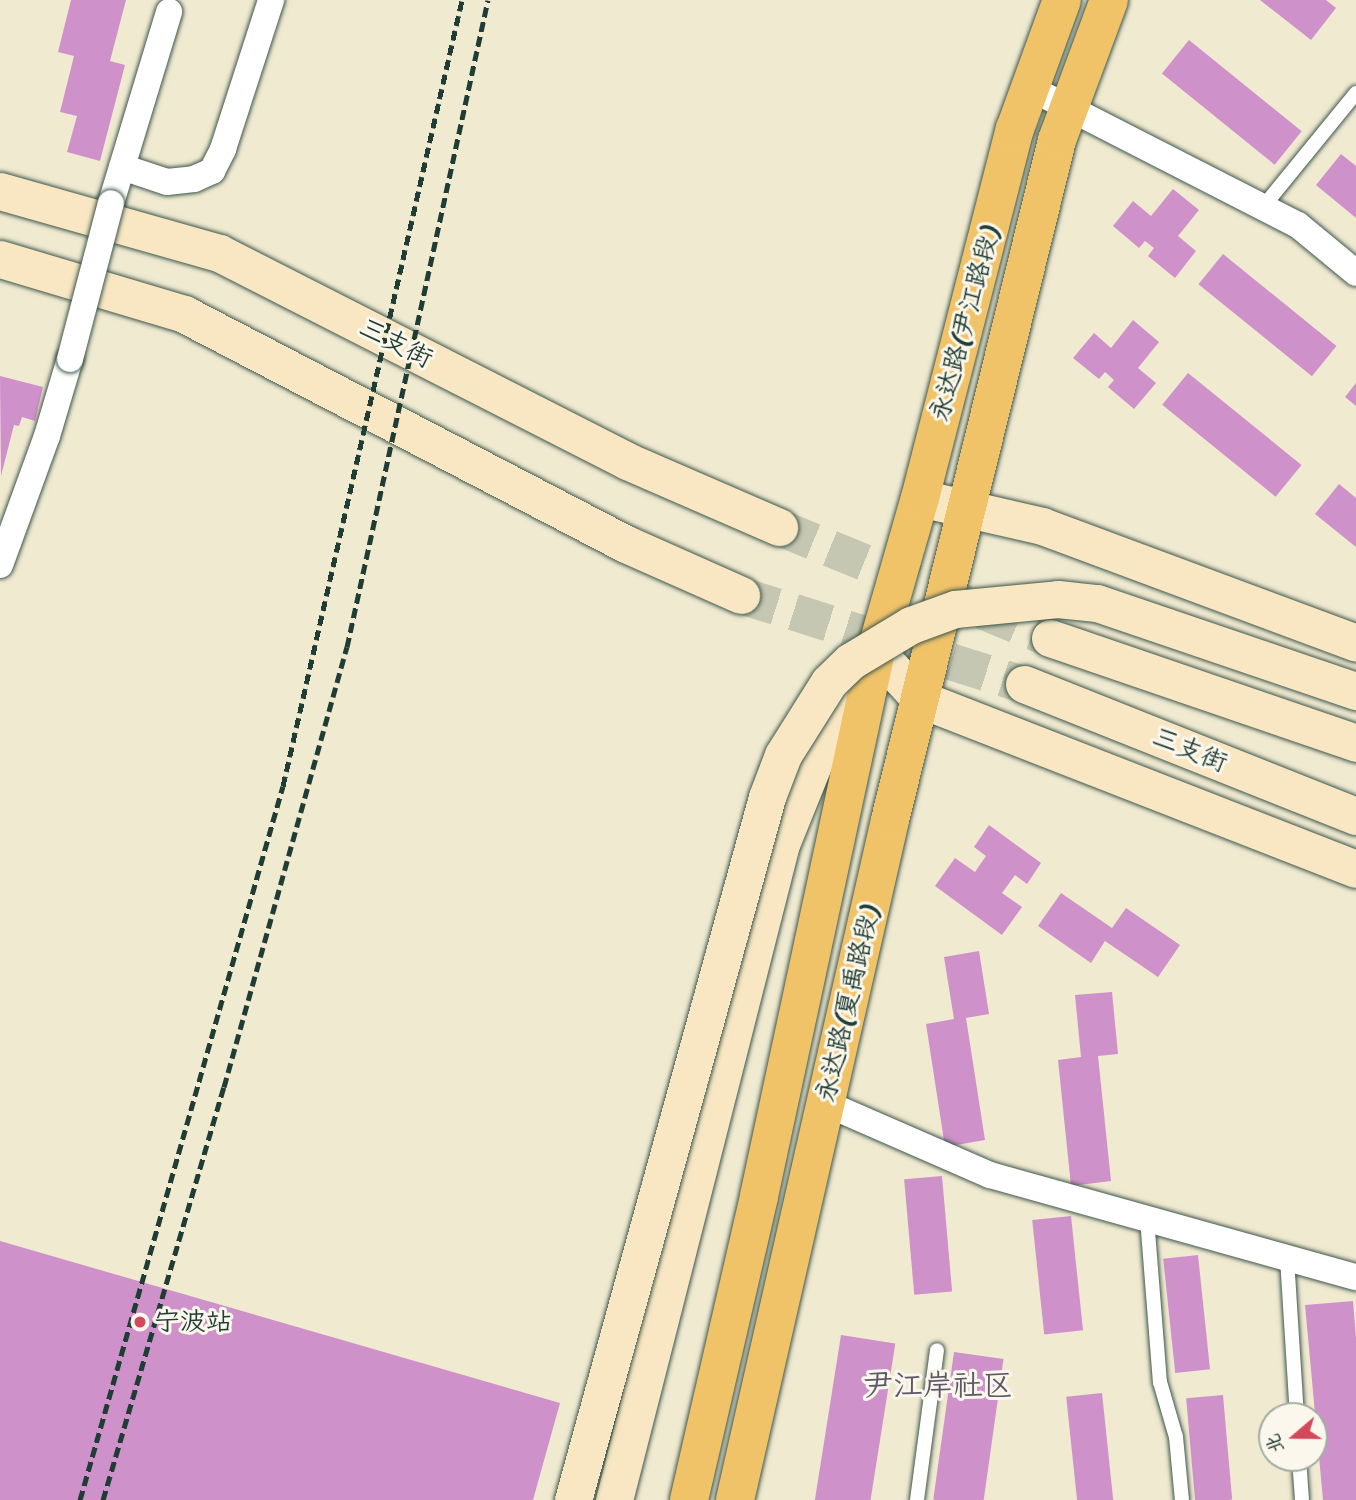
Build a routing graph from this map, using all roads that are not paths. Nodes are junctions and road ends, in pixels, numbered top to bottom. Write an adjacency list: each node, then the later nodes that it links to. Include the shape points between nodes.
1 (271, 0): 8 (street, via 223,149 212,170 194,179 167,181)
2 (1062, 0): 5 (main road, 永达路(尹江路段))
3 (1110, 0): 7 (main road, 永达路(尹江路段))
4 (169, 12): 8 (street)
5 (1030, 88): 7 (street); 13 (main road, 永达路(尹江路段), via 1015,129)
6 (1356, 93): 10 (lane)
7 (1070, 108): 10 (street); 14 (main road, 永达路(尹江路段), via 1057,141)
8 (122, 167): 16 (street, bridge, via 43,449)
9 (0, 191): 15 (main road, 三支街, via 219,253 627,461)
10 (1263, 206): 12 (street, via 1298,225)
11 (0, 259): 17 (main road, via 184,314 626,544)
12 (1356, 273)
13 (920, 498): 14 (main road); 20 (main road, 永达路(尹江路段))
14 (967, 509): 19 (main road, via 1042,526); 23 (main road, 永达路(夏禹路段))
15 (779, 527)
16 (0, 565)
17 (741, 595)
18 (1050, 638): 24 (main road)
19 (1356, 643)
20 (876, 652): 23 (main road); 35 (main road, via 846,696 781,844); 36 (main road, 永达路(夏禹路段))
21 (1024, 684): 25 (main road, 三支街)
22 (1356, 691): 34 (main road, bridge, via 1097,603 1058,599 955,608 911,625 851,661 828,682 783,755 767,797)
23 (920, 699): 26 (main road); 27 (main road, 永达路(夏禹路段))
24 (1356, 743)
25 (1356, 816)
26 (1356, 869)
27 (825, 1103): 28 (street, via 990,1175); 37 (main road, 永达路(夏禹路段))
28 (1147, 1219): 29 (street); 39 (lane, via 1160,1382 1176,1437)
29 (1287, 1258): 30 (street); 32 (lane)
30 (1356, 1277)
31 (937, 1350): 38 (lane)
32 (1296, 1402)
33 (1300, 1472): 40 (lane)
34 (573, 1500)
35 (614, 1500)
36 (689, 1500)
37 (735, 1500)
38 (917, 1500)
39 (1182, 1500)
40 (1302, 1500)

